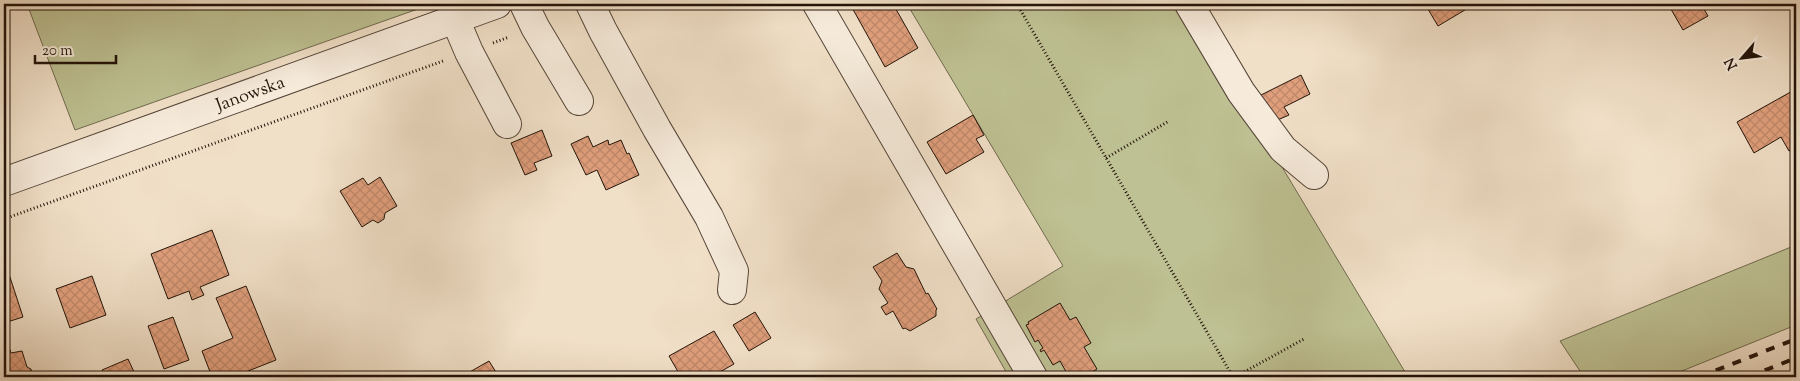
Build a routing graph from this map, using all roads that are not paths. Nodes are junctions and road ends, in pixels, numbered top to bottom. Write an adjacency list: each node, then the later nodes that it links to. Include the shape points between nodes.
1 (497, 4): 6 (street, Janowska)
2 (590, 4): 11 (street, via 709,217 734,271)
3 (817, 4): 12 (street)
4 (1189, 4): 9 (street, via 1241,92 1283,149)
5 (529, 16): 7 (street)
6 (455, 19): 8 (street); 10 (street, Janowska)
7 (579, 101)
8 (508, 124)
9 (1314, 175)
10 (4, 182)
11 (732, 290)
12 (1033, 377)

